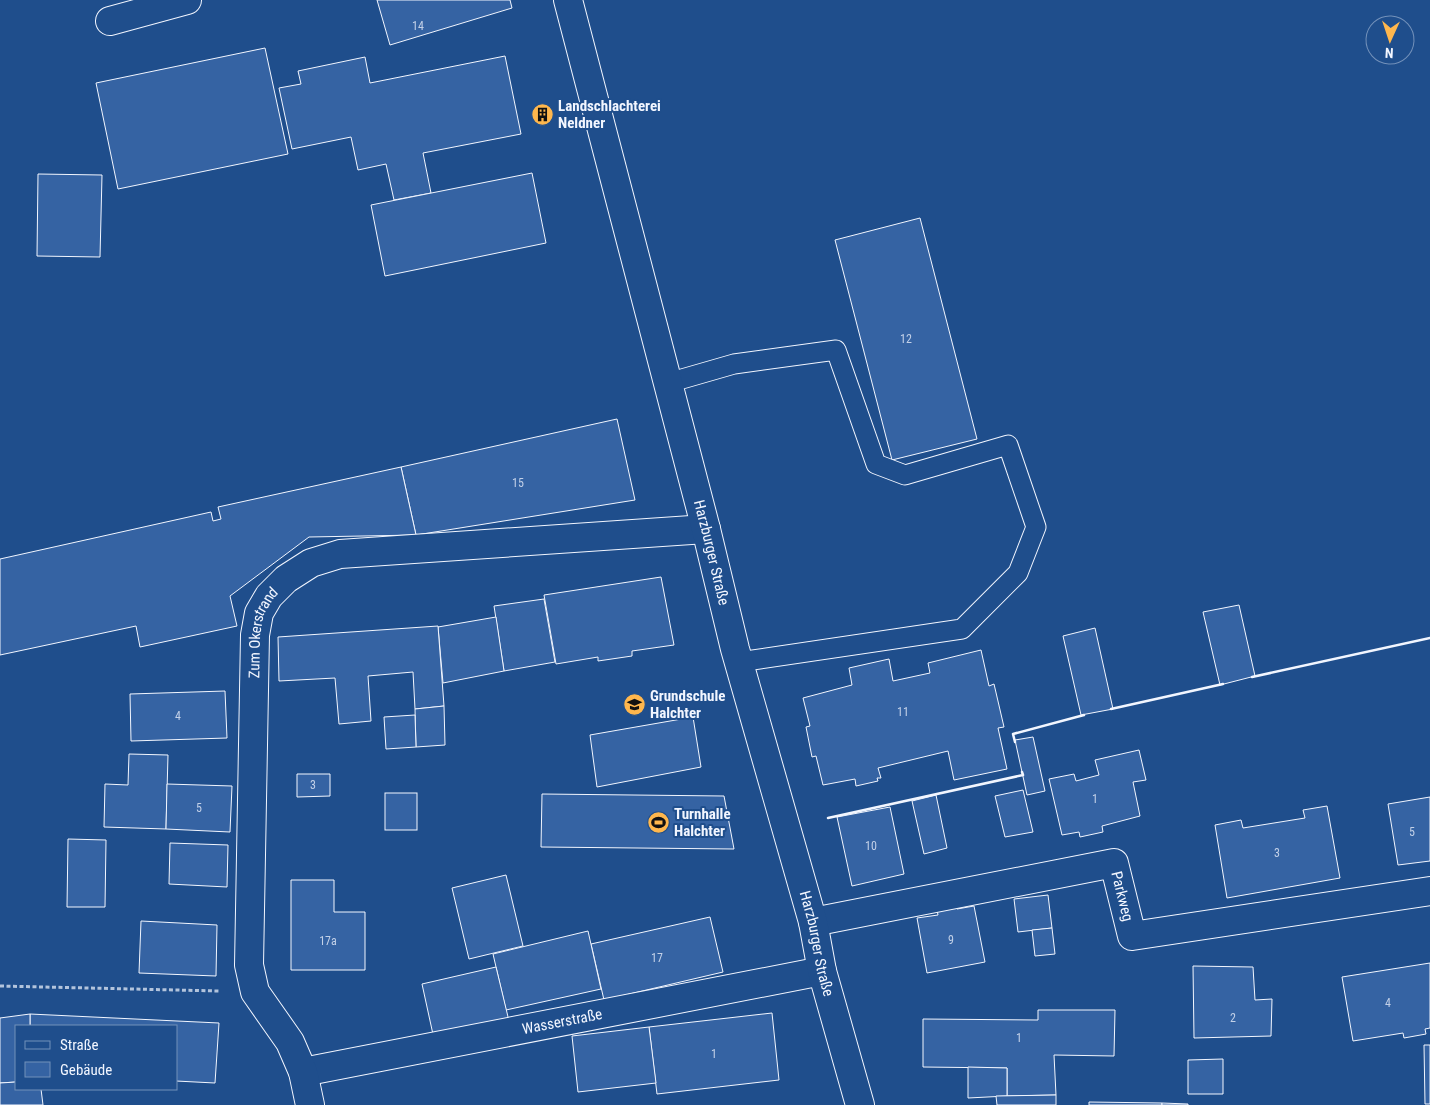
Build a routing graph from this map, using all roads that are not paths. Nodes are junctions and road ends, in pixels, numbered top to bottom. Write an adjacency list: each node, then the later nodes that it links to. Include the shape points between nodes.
1 (187, 0): 3 (street)
2 (568, 0): 4 (street, Harzburger Straße)
3 (110, 21)
4 (668, 383): 5 (street, Harzburger Straße); 6 (lane, via 734,364 836,350 876,464 905,475 1008,445 1036,527 1018,573 962,629)
5 (706, 529): 6 (street, Harzburger Straße); 10 (street, Zum Okerstrand, via 340,554 311,562 286,579 269,596 259,613 254,635 249,965 255,992 290,1042)
6 (738, 662): 8 (street, Harzburger Straße)
7 (1430, 891): 8 (street, Parkweg, via 1132,936 1114,863)
8 (812, 922): 9 (street, Harzburger Straße)
9 (822, 972): 10 (street, Wasserstraße); 12 (street, Harzburger Straße)
10 (303, 1072): 11 (street, Zum Okerstrand)
11 (310, 1105)
12 (860, 1105)

